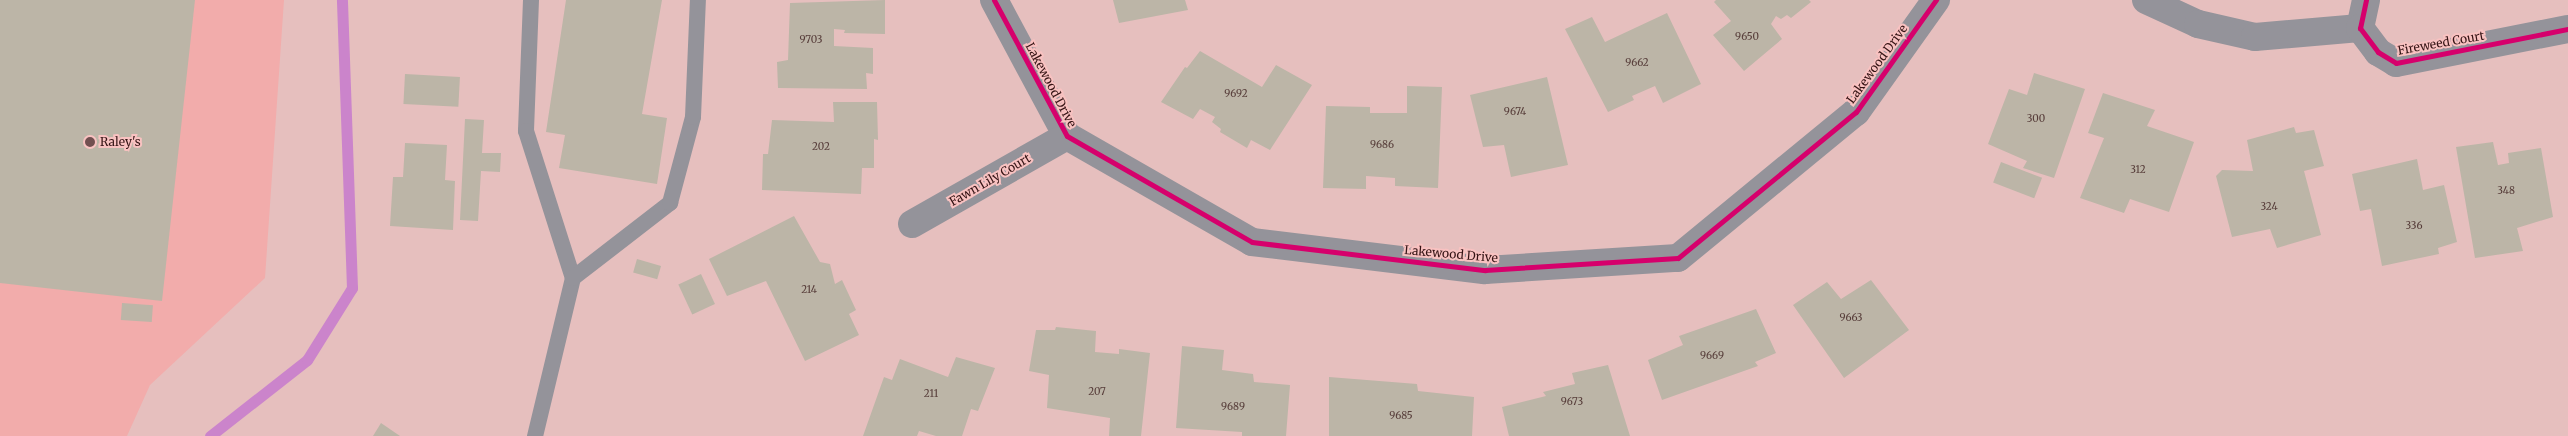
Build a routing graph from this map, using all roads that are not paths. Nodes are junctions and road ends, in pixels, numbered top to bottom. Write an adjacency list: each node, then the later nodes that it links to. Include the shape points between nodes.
1 (531, 0): 11 (lane, via 526,131)
2 (698, 0): 11 (lane, via 693,117 670,202)
3 (994, 0): 9 (street, Lakewood Drive)
4 (1936, 0): 9 (street, Lakewood Drive, via 1856,112 1678,258 1485,270 1252,242)
5 (2146, 0): 7 (street, via 2198,24 2255,37)
6 (2366, 0): 7 (street)
7 (2360, 28): 8 (street, Fireweed Court, via 2378,52 2396,62)
8 (2568, 29)
9 (1067, 136): 10 (street, Fawn Lily Court)
10 (912, 224)
11 (573, 278): 12 (lane)
12 (535, 436)

